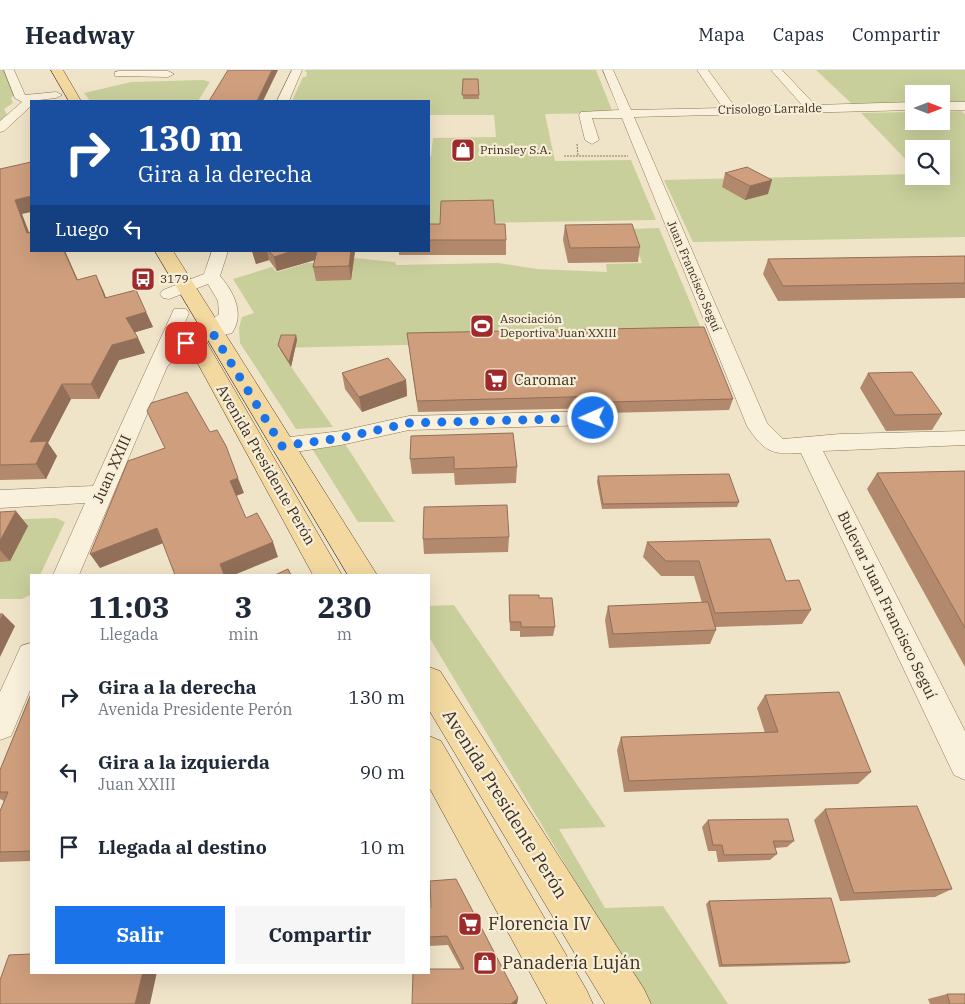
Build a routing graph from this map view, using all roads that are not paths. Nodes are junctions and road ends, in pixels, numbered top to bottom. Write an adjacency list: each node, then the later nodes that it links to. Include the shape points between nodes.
1 (9, 70): 10 (street, via 21,98)
2 (297, 70): 12 (street)
3 (608, 70): 19 (street, Juan Francisco Seguí)
4 (702, 70): 18 (street)
5 (776, 70): 17 (street)
6 (52, 74): 9 (main road); 11 (main road)
7 (119, 74): 8 (street)
8 (168, 74)
9 (58, 98): 10 (street)
10 (32, 99)
11 (74, 100)
12 (284, 100)
13 (30, 101): 20 (street)
14 (905, 106): 17 (street, Crisologo Larralde)
15 (950, 106): 16 (street)
16 (965, 106)
17 (811, 108): 18 (street, Crisologo Larralde)
18 (731, 110): 19 (street, Crisologo Larralde)
19 (626, 114): 21 (street, Crisologo Larralde, via 585,115); 33 (street, Juan Francisco Seguí, via 758,426 778,447)
20 (0, 128)
21 (592, 140)
22 (146, 252): 26 (main road, Avenida Presidente Perón)
23 (164, 252): 26 (main road, Avenida Presidente Perón)
24 (220, 252): 25 (street)
25 (211, 277): 26 (street); 28 (street, Juan XXIII, via 227,299 229,312)
26 (177, 291): 27 (main road, Avenida Presidente Perón); 28 (main road, Avenida Presidente Perón)
27 (180, 313): 28 (main road, Avenida Presidente Perón); 29 (street, Juan XXIII)
28 (209, 339): 29 (street, Juan XXIII, via 173,349); 32 (main road, Avenida Presidente Perón); 37 (main road, Avenida Presidente Perón)
29 (158, 363): 34 (street, Juan XXIII)
30 (593, 418): 32 (street, via 409,423 341,438)
31 (965, 438): 33 (street, Juan Francisco Seguí)
32 (282, 446): 38 (main road, Avenida Presidente Perón)
33 (809, 446): 43 (street, Bulevar Juan Francisco Seguí)
34 (102, 494): 35 (street); 36 (street, Juan XXIII)
35 (0, 499)
36 (66, 574)
37 (327, 574)
38 (362, 574)
39 (30, 657): 41 (street)
40 (430, 683): 45 (main road, Avenida Presidente Perón)
41 (0, 726)
42 (430, 755): 44 (main road)
43 (965, 764)
44 (571, 1004)
45 (629, 1004)

